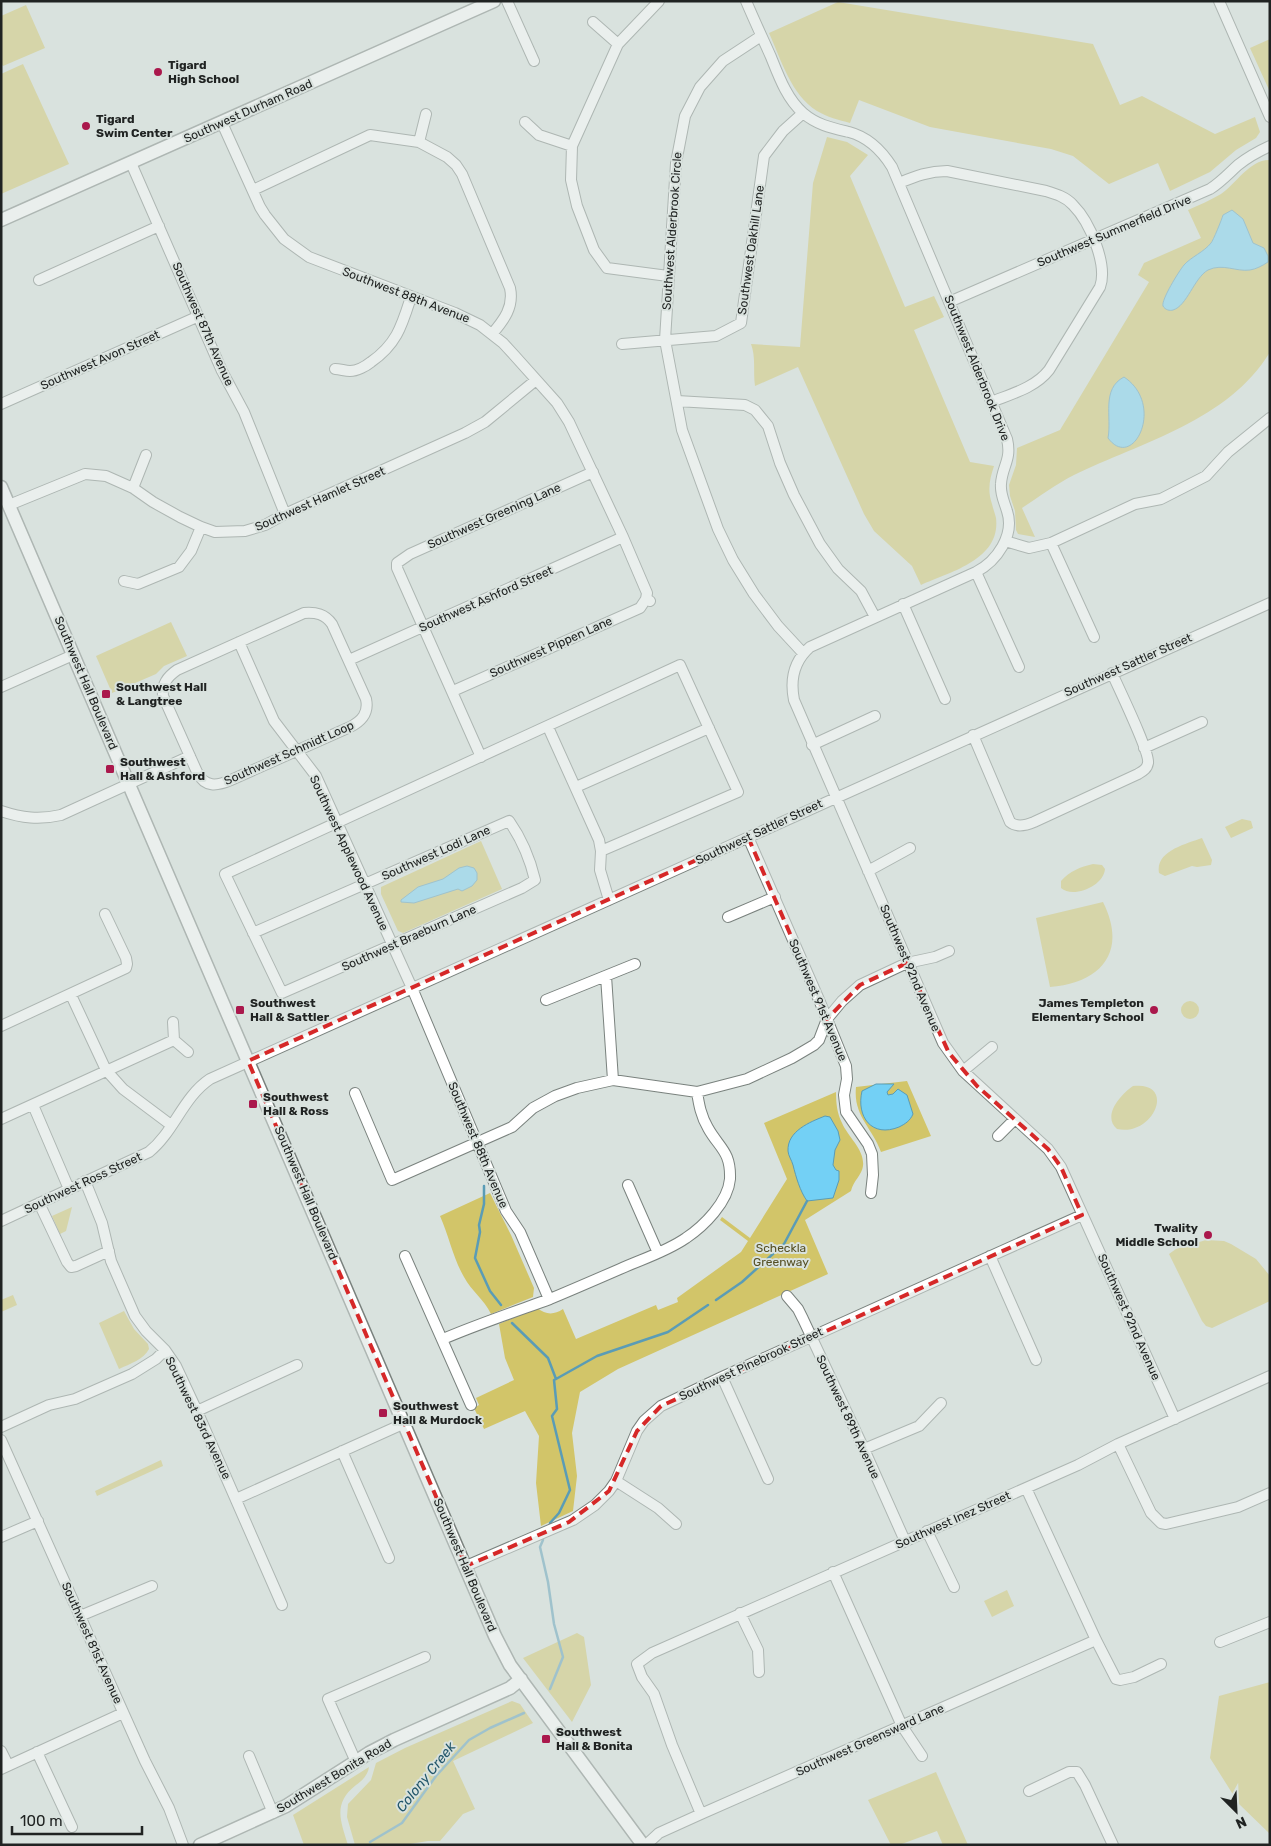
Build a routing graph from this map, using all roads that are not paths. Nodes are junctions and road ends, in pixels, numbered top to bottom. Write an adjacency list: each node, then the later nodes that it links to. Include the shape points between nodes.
1 (494, 1): 14 (main road, Southwest Durham Road)
2 (507, 1): 9 (street)
3 (659, 1): 8 (street)
4 (746, 1): 7 (street, Southwest Alderbrook Drive)
5 (1219, 1): 12 (street)
6 (593, 22): 8 (street)
7 (762, 36): 10 (street, Southwest Alderbrook Drive, via 787,94); 24 (street, Southwest Alderbrook Circle, via 722,61 700,87 685,116 676,163)
8 (618, 44): 16 (street)
9 (534, 61)
10 (803, 113): 19 (street, Southwest Alderbrook Drive, via 820,124 850,132 870,142 887,160); 30 (street, Southwest Oakhill Lane, via 782,131 764,156 741,323 716,336)
11 (426, 114): 15 (street)
12 (1270, 117)
13 (525, 122): 16 (street, via 539,135)
14 (222, 123): 18 (main road, Southwest Durham Road); 20 (street, Southwest 88th Avenue)
15 (419, 142): 20 (street, via 370,136); 29 (street, via 447,157 459,170 510,288 509,311)
16 (572, 146): 24 (street, via 571,180 577,206 594,250 606,268)
17 (1270, 146): 23 (street, Southwest Summerfield Drive, via 1250,156 1210,189)
18 (131, 163): 21 (main road, Southwest Durham Road); 22 (street, Southwest 87th Avenue)
19 (899, 184): 23 (street, via 923,173 947,171 1057,194 1073,205); 27 (street, Southwest Alderbrook Drive)
20 (253, 190): 26 (street, Southwest 88th Avenue, via 278,232 309,257)
21 (1, 220)
22 (159, 226): 25 (street); 28 (street, Southwest 87th Avenue)
23 (1093, 239): 27 (street, Southwest Summerfield Drive); 35 (street, via 1102,265 1100,288 1049,370 1035,383)
24 (668, 276): 30 (street, Southwest Alderbrook Circle)
25 (39, 280)
26 (411, 297): 29 (street, Southwest 88th Avenue, via 471,319); 32 (street, via 402,327 379,356 352,371)
27 (950, 302): 35 (street, Southwest Alderbrook Drive)
28 (198, 316): 36 (street, Southwest Avon Street); 43 (street, Southwest 87th Avenue, via 240,404)
29 (492, 334): 33 (street, Southwest 88th Avenue)
30 (665, 340): 31 (street); 34 (street, Southwest Alderbrook Circle)
31 (622, 344)
32 (335, 369)
33 (536, 380): 39 (street, Southwest 88th Avenue, via 564,413); 43 (street, Southwest Hamlet Street, via 485,422 465,433)
34 (677, 400): 53 (street, via 745,405 762,417 794,496 812,530 838,569 861,591); 57 (street, Southwest Alderbrook Circle, via 692,461 732,560 778,626)
35 (991, 402): 46 (street, Southwest Alderbrook Drive, via 1007,439 1009,452 1000,485 1008,517)
36 (1, 404)
37 (1270, 418): 47 (street, via 1228,452 1206,476 1161,499 1135,504)
38 (146, 455): 41 (street)
39 (593, 472): 45 (street, Southwest 88th Avenue); 54 (street, Southwest Greening Lane, via 410,554 397,563)
40 (1, 488): 42 (main road, Southwest Hall Boulevard)
41 (133, 488): 42 (street, Southwest Hamlet Street, via 106,476 85,474); 44 (street, Southwest Hamlet Street)
42 (9, 505): 58 (main road, Southwest Hall Boulevard)
43 (285, 514): 44 (street, Southwest Hamlet Street, via 245,531 215,532)
44 (201, 527): 49 (street, via 191,551 179,567 138,584)
45 (623, 537): 50 (street, Southwest 88th Avenue); 54 (street, Southwest Ashford Street)
46 (1005, 541): 47 (street, via 1029,548); 48 (street, Southwest Alderbrook Drive, via 993,560)
47 (1051, 543): 55 (street)
48 (976, 572): 51 (street, Southwest Alderbrook Drive); 60 (street)
49 (124, 581)
50 (648, 600): 63 (street, Southwest Pippen Lane, via 640,608)
51 (904, 604): 53 (street, Southwest Alderbrook Drive); 64 (street)
52 (1269, 606): 61 (street, Southwest Sattler Street)
53 (875, 617): 57 (street, Southwest Alderbrook Drive, via 820,642)
54 (424, 627): 59 (street, Southwest Ashford Street); 63 (street)
55 (1094, 637)
56 (239, 642): 59 (street, Southwest Schmidt Loop, via 300,614 314,613 328,619); 72 (street, Southwest Applewood Avenue, via 274,721); 73 (street, Southwest Schmidt Loop, via 177,670 164,683 163,696)
57 (803, 654): 70 (street, via 792,676 792,691)
58 (73, 655): 62 (street); 75 (main road, Southwest Hall Boulevard)
59 (349, 660): 72 (street, Southwest Schmidt Loop, via 367,704 364,718)
60 (1019, 667)
61 (1112, 673): 69 (street, Southwest Sattler Street); 71 (street)
62 (1, 687)
63 (452, 691): 74 (street)
64 (945, 699)
65 (875, 716): 70 (street)
66 (1202, 722): 71 (street)
67 (548, 726): 68 (street, via 680,665); 74 (street); 76 (street)
68 (709, 728): 76 (street); 83 (street, via 738,792)
69 (973, 735): 71 (street, via 1010,822 1018,825 1034,822 1145,770 1148,761); 77 (street, Southwest Sattler Street)
70 (812, 745): 77 (street)
71 (1144, 748)
72 (297, 751): 73 (street, Southwest Schmidt Loop, via 216,785 204,782); 80 (street, Southwest Applewood Avenue, via 316,776)
73 (190, 756): 75 (street)
74 (481, 757): 80 (street)
75 (129, 784): 78 (street, via 61,815 26,818); 105 (main road, Southwest Hall Boulevard)
76 (576, 788): 83 (street)
77 (835, 797): 81 (street, Southwest Sattler Street); 84 (street, Southwest 92nd Avenue)
78 (1, 811)
79 (509, 821): 85 (street, Southwest Lodi Lane); 91 (street, Southwest Braeburn Lane, via 532,868 534,880)
80 (336, 822): 85 (street, Southwest Applewood Avenue); 90 (street, via 225,874)
81 (748, 837): 86 (street, Southwest 91st Avenue); 87 (street, Southwest Sattler Street)
82 (910, 848): 84 (street)
83 (601, 851): 87 (street, via 600,870)
84 (868, 871): 93 (street, Southwest 92nd Avenue)
85 (366, 884): 90 (street, Southwest Lodi Lane); 91 (street, Southwest Applewood Avenue)
86 (775, 897): 89 (street); 99 (street, Southwest 91st Avenue)
87 (610, 900): 96 (street, Southwest Sattler Street)
88 (104, 914): 97 (street, via 127,964 122,972)
89 (728, 917)
90 (253, 933): 91 (street, Southwest Braeburn Lane, via 282,993)
91 (391, 946): 96 (street, Southwest Applewood Avenue)
92 (949, 951): 93 (street)
93 (907, 963): 99 (street, via 860,985); 107 (street, Southwest 92nd Avenue, via 943,1043)
94 (635, 964): 95 (street)
95 (606, 976): 98 (street); 108 (street)
96 (412, 988): 105 (street, Southwest Sattler Street); 116 (street, Southwest 88th Avenue)
97 (70, 995): 101 (street); 106 (street)
98 (546, 1000)
99 (827, 1019): 109 (street, via 819,1040 792,1058 747,1079); 120 (street, Southwest 91st Avenue, via 846,1066 846,1112 872,1154)
100 (173, 1022): 102 (street)
101 (1, 1026)
102 (174, 1040): 104 (street); 106 (street)
103 (992, 1047): 107 (street)
104 (188, 1052)
105 (248, 1061): 114 (street, Southwest Ross Street, via 203,1084); 141 (main road, Southwest Hall Boulevard)
106 (106, 1070): 111 (street); 114 (street, via 123,1089)
107 (962, 1071): 113 (street, Southwest 92nd Avenue)
108 (613, 1080): 109 (street); 116 (street, via 555,1096 533,1108 512,1127)
109 (697, 1092): 125 (street, via 704,1122 725,1151 730,1170 728,1186 723,1200 702,1226 681,1242)
110 (355, 1093): 116 (street, via 392,1180)
111 (33, 1105): 112 (street); 119 (street)
112 (1, 1119)
113 (1014, 1120): 115 (street); 122 (street, Southwest 92nd Avenue, via 1048,1149 1061,1167)
114 (171, 1125): 117 (street, Southwest Ross Street, via 149,1152)
115 (998, 1136)
116 (478, 1143): 129 (street, Southwest 88th Avenue, via 506,1211 520,1232)
117 (86, 1181): 119 (street, Southwest Ross Street); 124 (street, Southwest 83rd Avenue)
118 (628, 1185): 125 (street)
119 (69, 1189): 121 (street, Southwest Ross Street)
120 (871, 1193)
121 (39, 1203): 123 (street, Southwest Ross Street); 124 (street, via 71,1266)
122 (1082, 1214): 127 (street, Southwest Pinebrook Street); 140 (street, Southwest 92nd Avenue)
123 (1, 1221)
124 (109, 1251): 132 (street, Southwest 83rd Avenue, via 140,1324)
125 (658, 1253): 129 (street)
126 (405, 1256): 131 (street)
127 (990, 1256): 130 (street, Southwest Pinebrook Street); 133 (street)
128 (787, 1296): 130 (street, Southwest 89th Avenue, via 798,1309)
129 (549, 1299): 131 (street)
130 (812, 1337): 136 (street, Southwest Pinebrook Street); 145 (street, Southwest 89th Avenue)
131 (443, 1339): 138 (street)
132 (165, 1350): 139 (street, Southwest 83rd Avenue); 142 (street, via 132,1374)
133 (1036, 1360)
134 (297, 1365): 139 (street)
135 (1270, 1376): 140 (street, Southwest Inez Street)
136 (722, 1377): 147 (street); 148 (street, Southwest Pinebrook Street, via 661,1406 648,1417 637,1431)
137 (941, 1404): 145 (street, via 920,1426)
138 (471, 1405)
139 (197, 1411): 151 (street, Southwest 83rd Avenue)
140 (1175, 1418): 144 (street, Southwest Inez Street)
141 (405, 1423): 146 (street); 158 (main road, Southwest Hall Boulevard)
142 (1, 1427)
143 (1, 1440): 152 (street, Southwest 81st Avenue)
144 (1118, 1444): 149 (street, Southwest Inez Street); 150 (street, via 1154,1517 1161,1523 1238,1507)
145 (864, 1449): 156 (street, Southwest 89th Avenue)
146 (342, 1451): 151 (street); 157 (street)
147 (768, 1479)
148 (616, 1481): 153 (street, via 658,1508); 158 (street, Southwest Pinebrook Street, via 595,1505 574,1520)
149 (1026, 1488): 154 (street, Southwest Inez Street); 166 (street)
150 (1270, 1493)
151 (236, 1499): 162 (street, Southwest 83rd Avenue)
152 (38, 1521): 155 (street); 164 (street, Southwest 81st Avenue)
153 (676, 1524)
154 (927, 1531): 156 (street, Southwest Inez Street); 161 (street)
155 (1, 1537)
156 (905, 1541): 159 (street, Southwest Inez Street)
157 (389, 1558)
158 (466, 1566): 171 (main road, Southwest Hall Boulevard, via 495,1636)
159 (834, 1572): 163 (street, Southwest Inez Street); 173 (street)
160 (152, 1586): 164 (street)
161 (954, 1587)
162 (282, 1605)
163 (740, 1613): 170 (street, via 758,1650); 182 (street, Southwest Inez Street, via 652,1653 637,1664 654,1694)
164 (80, 1616): 172 (street, Southwest 81st Avenue)
165 (1270, 1622): 167 (street)
166 (1096, 1640): 169 (street, via 1113,1674 1120,1680); 173 (street, Southwest Greensward Lane)
167 (1220, 1642)
168 (426, 1657): 178 (street, via 328,1699)
169 (1161, 1664)
170 (759, 1672)
171 (521, 1679): 178 (main road, Southwest Bonita Road, via 510,1688 394,1740); 186 (main road, Southwest Hall Boulevard)
172 (123, 1713): 175 (street); 184 (street, Southwest 81st Avenue, via 169,1808)
173 (902, 1726): 177 (street); 182 (street, Southwest Greensward Lane)
174 (1, 1751): 179 (street)
175 (38, 1752): 179 (street); 183 (street)
176 (249, 1756): 181 (street)
177 (922, 1756)
178 (356, 1762): 181 (main road, Southwest Bonita Road)
179 (5, 1767)
180 (1029, 1791): 187 (street, via 1070,1772 1077,1772)
181 (273, 1813): 185 (main road, Southwest Bonita Road)
182 (701, 1814): 186 (street, Southwest Greensward Lane, via 659,1833)
183 (72, 1827)
184 (183, 1845)
185 (200, 1845)
186 (645, 1845)
187 (1113, 1845)

